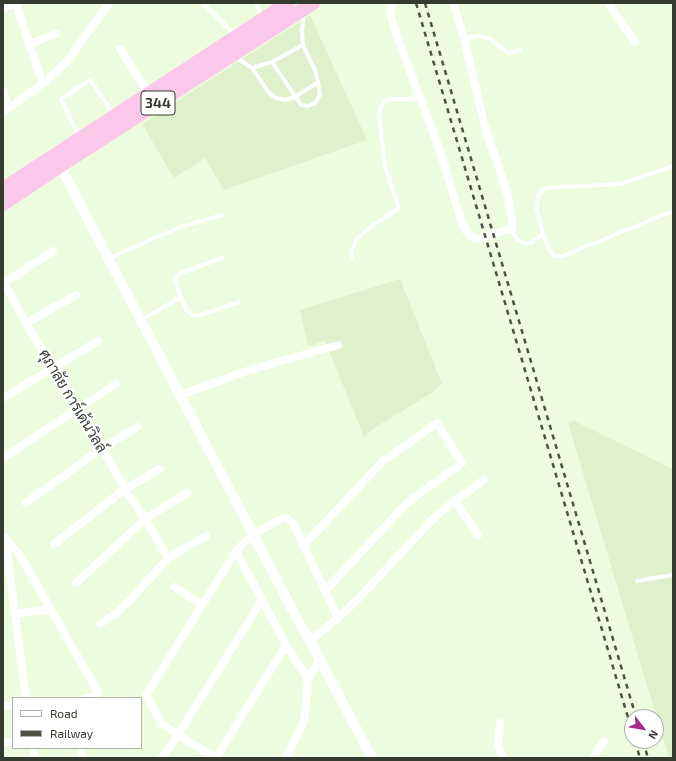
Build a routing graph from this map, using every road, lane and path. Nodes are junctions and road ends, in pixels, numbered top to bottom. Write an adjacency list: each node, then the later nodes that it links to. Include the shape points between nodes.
1 (17, 3): 10 (street); 16 (street)
2 (109, 3): 30 (street, via 69,58 46,81)
3 (203, 3): 13 (lane)
4 (256, 3): 11 (lane)
5 (288, 3): 11 (highway, 344)
6 (393, 3): 28 (street, via 391,18)
7 (453, 3): 14 (street)
8 (608, 3): 15 (street)
9 (309, 6): 17 (lane, via 302,32); 20 (highway, 344)
10 (3, 8)
11 (263, 20): 13 (highway, 344)
12 (56, 34): 16 (street)
13 (237, 36): 26 (highway, 344)
14 (464, 38): 19 (lane, via 489,38 508,53); 39 (street, via 484,123 508,196)
15 (635, 42)
16 (29, 44): 23 (street)
17 (303, 45): 21 (lane); 24 (lane)
18 (120, 50): 26 (street)
19 (520, 50)
20 (231, 56): 22 (lane); 33 (highway, 344)
21 (272, 62): 22 (lane); 27 (lane)
22 (252, 68): 27 (lane, via 269,93 276,98 284,100)
23 (40, 79)
24 (318, 82): 27 (lane); 27 (lane, via 320,95 315,103 301,105)
25 (3, 90): 29 (street)
26 (149, 94): 31 (highway, 344)
27 (295, 97)
28 (420, 99): 39 (street, via 466,231 471,237 478,239); 44 (lane, via 389,100 384,102 380,109 385,166 399,208 357,239 351,252)
29 (7, 103)
30 (3, 112)
31 (116, 116): 32 (highway, 344); 32 (lane, via 90,80 61,100)
32 (81, 139): 35 (highway, 344)
33 (60, 166): 36 (highway, 344); 42 (street)
34 (673, 166): 40 (lane, via 621,184 546,188 538,195 537,210)
35 (3, 189)
36 (3, 204)
37 (673, 210): 40 (lane, via 562,256 555,256 551,252)
38 (222, 215): 42 (lane, via 178,228)
39 (512, 228): 40 (lane, via 518,240 524,243 531,243)
40 (543, 234)
41 (53, 251): 45 (street)
42 (108, 258): 49 (street)
43 (223, 258): 47 (lane, via 176,276 175,281)
44 (352, 258)
45 (3, 282): 50 (street, ศุภาลัย การ์เด้นวิลล์)
46 (76, 295): 50 (street)
47 (181, 297): 48 (lane, via 187,311 193,316); 49 (lane)
48 (240, 302)
49 (141, 320): 55 (street)
50 (26, 323): 53 (street, ศุภาลัย การ์เด้นวิลล์)
51 (98, 341): 53 (street)
52 (338, 344): 55 (street)
53 (53, 368): 56 (street); 57 (street, ศุภาลัย การ์เด้นวิลล์)
54 (116, 384): 57 (street)
55 (180, 394): 68 (street)
56 (3, 398)
57 (78, 409): 59 (street, ศุภาลัย การ์เด้นวิลล์); 60 (street)
58 (138, 427): 59 (street)
59 (102, 448): 63 (street, ศุภาลัย การ์เด้นวิลล์); 66 (street)
60 (3, 458)
61 (160, 468): 63 (street)
62 (484, 480): 65 (street)
63 (125, 489): 67 (street, ศุภาลัย การ์เด้นวิลล์); 72 (street)
64 (187, 493): 67 (street)
65 (455, 501): 71 (street); 85 (street, via 435,517)
66 (26, 503)
67 (145, 519): 75 (street, ศุภาลัย การ์เด้นวิลล์); 78 (street)
68 (253, 534): 73 (street, via 284,518 293,523); 74 (street); 87 (street)
69 (4, 535): 83 (street); 84 (street)
70 (206, 536): 75 (street)
71 (478, 536)
72 (54, 544)
73 (303, 546): 80 (street); 80 (street, via 382,462 437,423 462,463 407,503)
74 (236, 551): 81 (street); 82 (street)
75 (168, 558): 86 (street, via 119,611)
76 (673, 575): 77 (lane)
77 (637, 581)
78 (76, 583)
79 (175, 587): 82 (street)
80 (325, 591): 85 (street)
81 (262, 600): 88 (street); 94 (street)
82 (202, 605): 94 (street, via 146,695 162,724)
83 (51, 609): 84 (street); 92 (street, via 98,693)
84 (15, 614): 91 (street)
85 (338, 618): 87 (street)
86 (100, 624)
87 (310, 640): 89 (street)
88 (286, 645): 90 (street); 97 (street)
89 (320, 660): 90 (street); 99 (street)
90 (308, 679): 98 (street, via 304,722)
91 (26, 697)
92 (93, 697)
93 (500, 723): 100 (street, via 498,745)
94 (178, 735): 96 (street); 97 (street)
95 (604, 741): 101 (street)
96 (162, 758)
97 (215, 758)
98 (286, 758)
99 (372, 758)
100 (503, 758)
101 (593, 758)

